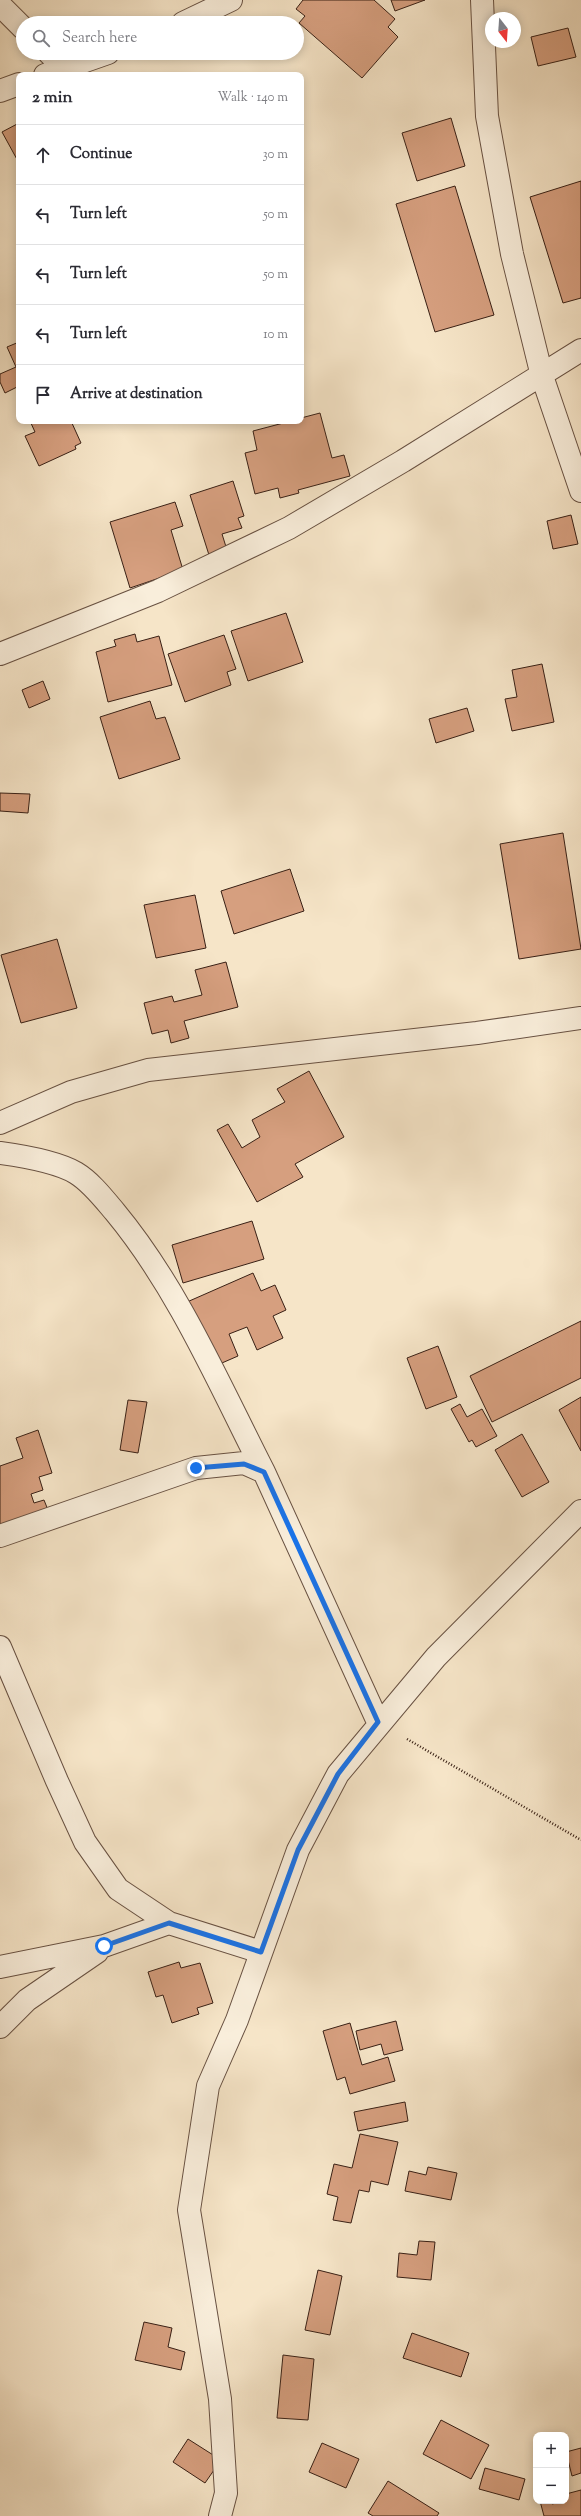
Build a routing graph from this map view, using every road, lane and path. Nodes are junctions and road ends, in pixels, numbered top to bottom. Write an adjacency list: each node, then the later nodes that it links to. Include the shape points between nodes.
1 (231, 0): 4 (street)
2 (482, 0): 12 (street, via 487,116 512,254)
3 (0, 5): 5 (street)
4 (198, 16)
5 (16, 21)
6 (51, 60): 8 (street)
7 (87, 60): 8 (street)
8 (55, 71)
9 (16, 85): 10 (street)
10 (0, 91)
11 (581, 350): 12 (street)
12 (542, 376): 13 (street); 14 (street, via 288,528 158,591)
13 (581, 491)
14 (0, 654)
15 (581, 1018): 16 (street, via 477,1033 148,1070 71,1092)
16 (0, 1123)
17 (0, 1153): 18 (street, via 30,1157 76,1173 101,1196 142,1244 175,1300)
18 (264, 1472): 20 (street, via 244,1464 196,1468); 22 (street)
19 (581, 1511): 22 (street, via 436,1657)
20 (0, 1536)
21 (0, 1647): 24 (street, via 86,1842 118,1890)
22 (378, 1722): 23 (path, via 527,1811); 26 (street, via 338,1774 298,1850)
23 (581, 1840)
24 (169, 1923): 25 (street); 26 (street)
25 (104, 1946): 27 (street); 28 (street, via 27,2000)
26 (261, 1952): 29 (street, via 237,2020 208,2086 189,2210 220,2399 226,2494)
27 (0, 1967)
28 (0, 2027)
29 (220, 2516)

